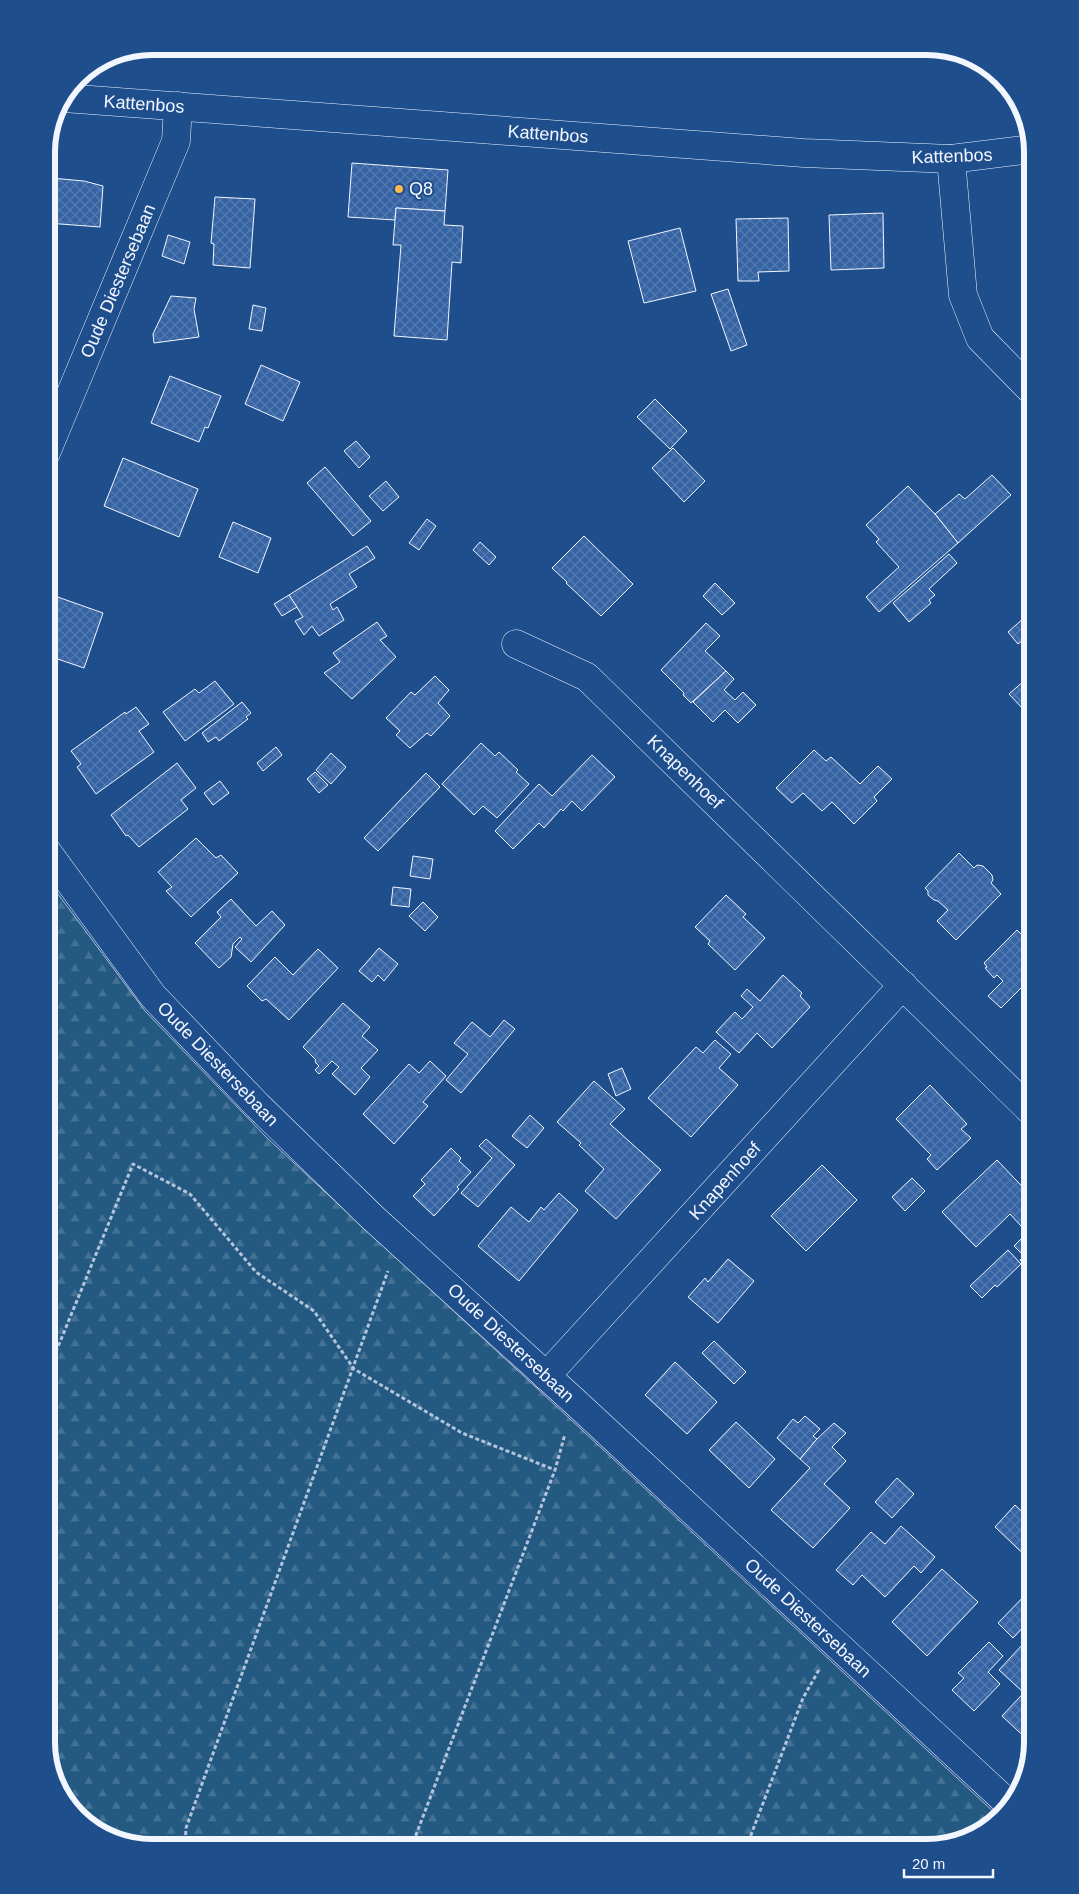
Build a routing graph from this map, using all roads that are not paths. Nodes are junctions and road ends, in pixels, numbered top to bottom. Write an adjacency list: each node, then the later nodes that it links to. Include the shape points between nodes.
1 (71, 98): 2 (street, Kattenbos)
2 (178, 106): 4 (street, Kattenbos, via 804,153); 6 (street, Oude Diestersebaan, via 176,141)
3 (1024, 150): 4 (street, Kattenbos)
4 (951, 159): 5 (street, via 962,295 980,338)
5 (1024, 383)
6 (55, 431)
7 (516, 644): 9 (street, Knapenhoef, via 587,677)
8 (55, 862): 11 (street, Oude Diestersebaan, via 152,996 258,1106)
9 (903, 985): 10 (street, Knapenhoef); 11 (street, Knapenhoef)
10 (1024, 1105)
11 (546, 1376): 12 (street, Oude Diestersebaan)
12 (1005, 1800)

